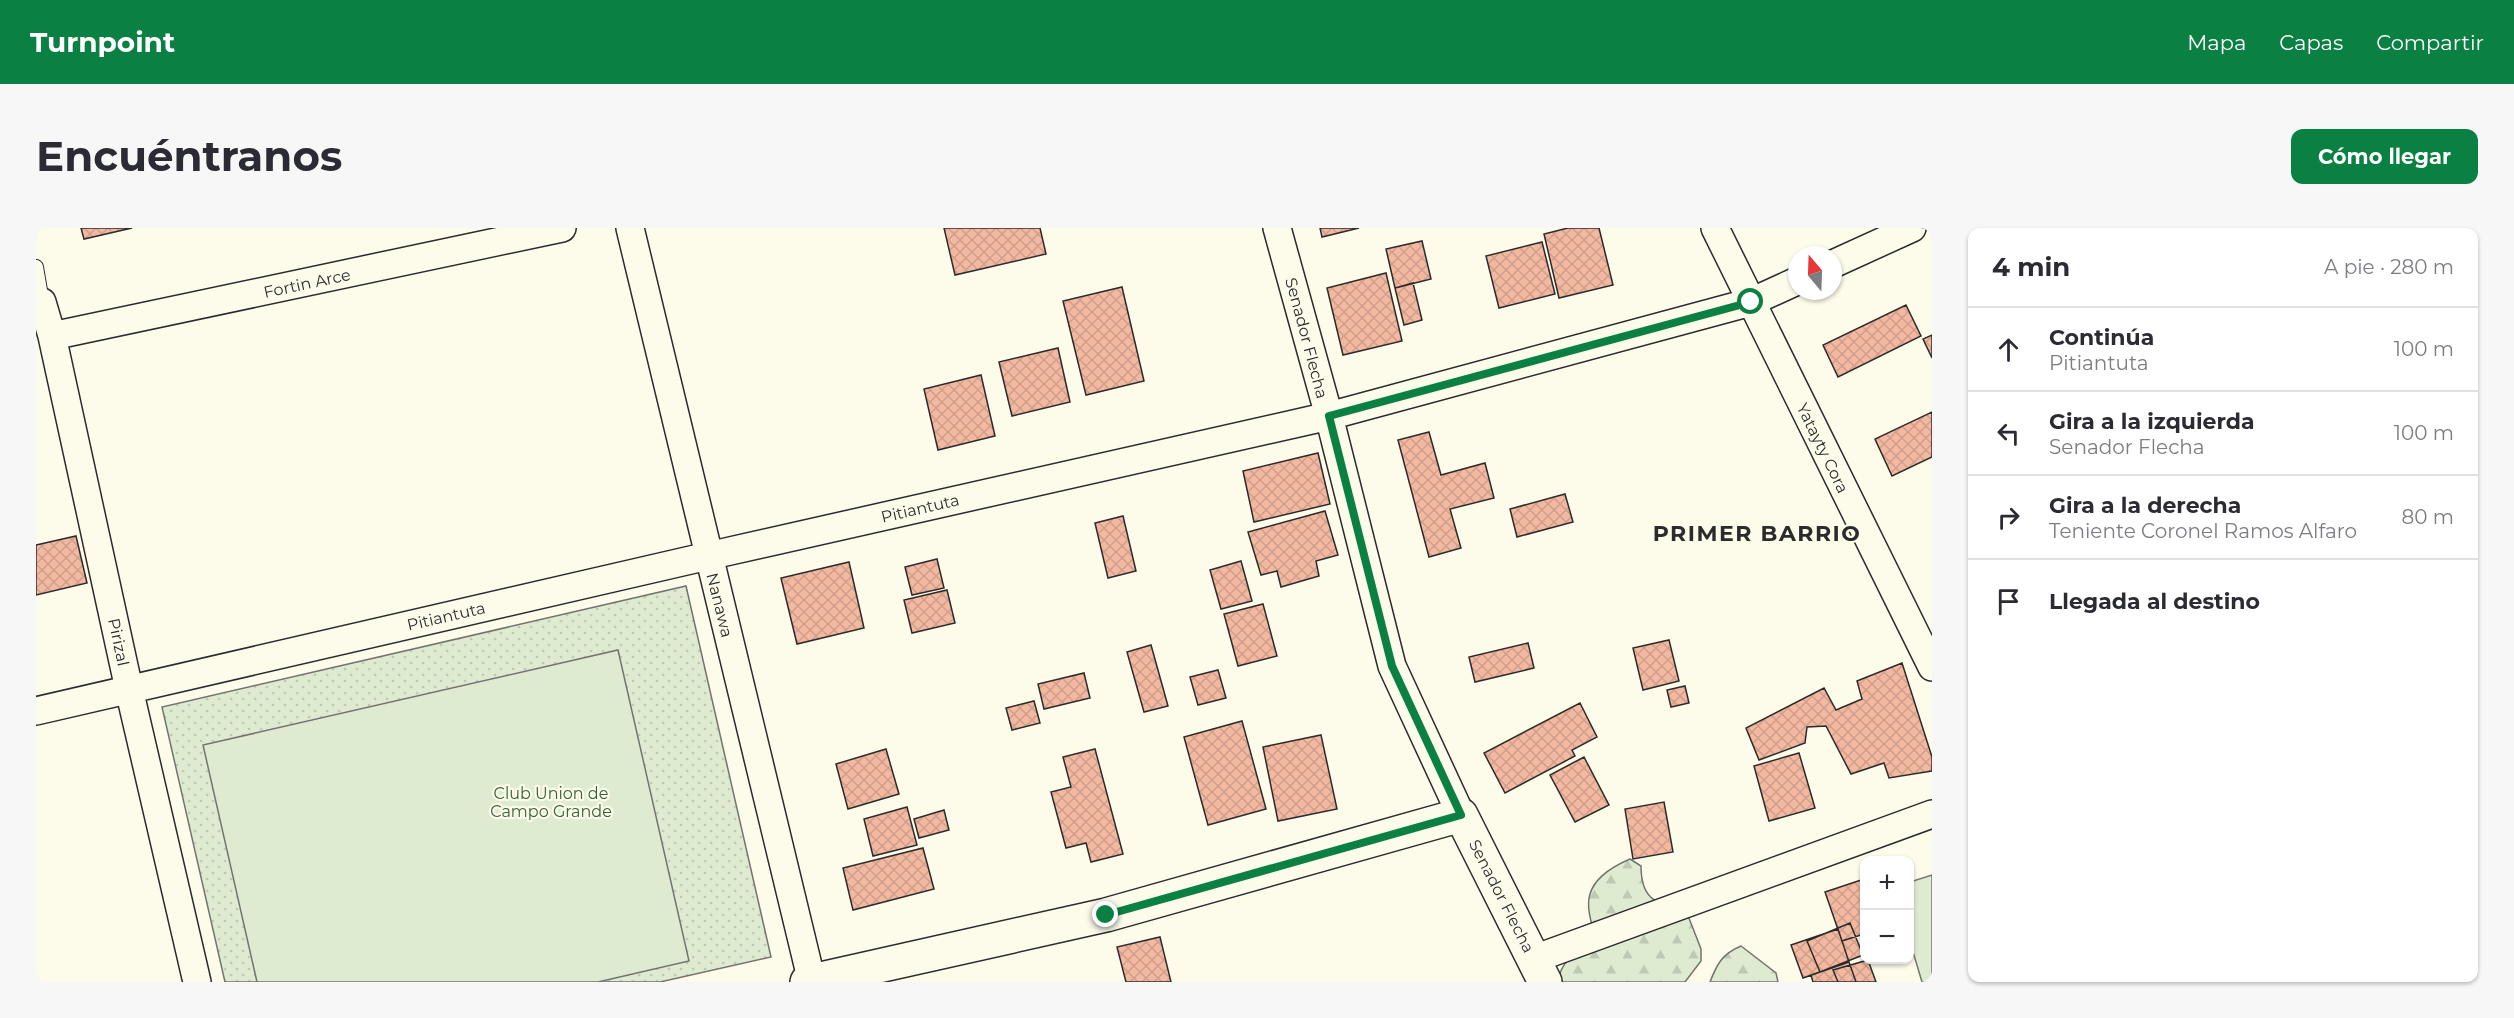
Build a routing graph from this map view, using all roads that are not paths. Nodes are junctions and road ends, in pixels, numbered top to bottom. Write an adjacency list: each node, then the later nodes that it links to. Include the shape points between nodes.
1 (562, 228): 11 (street, Fortin Arce)
2 (630, 228): 13 (street, Nanawa)
3 (1277, 228): 12 (street, Senador Flecha)
4 (1715, 228): 9 (street, Yatayty Cora)
5 (1912, 228): 6 (street)
6 (1842, 260)
7 (36, 267): 10 (lane)
8 (1788, 284): 9 (street, Pitiantuta)
9 (1751, 302): 12 (street, Pitiantuta); 14 (street, Yatayty Cora)
10 (39, 303): 11 (street, Pirizal)
11 (52, 336): 15 (street, Pirizal)
12 (1329, 416): 13 (street, Pitiantuta); 18 (street, Senador Flecha, via 1392,666)
13 (708, 556): 15 (street, Pitiantuta); 21 (street, Nanawa)
14 (1932, 667)
15 (129, 689): 16 (street, Pitiantuta); 20 (street, Pirizal)
16 (36, 711)
17 (1932, 814): 19 (street)
18 (1461, 815): 19 (street, Senador Flecha); 21 (street, via 1106,915)
19 (1540, 971)
20 (197, 982)
21 (810, 982)

